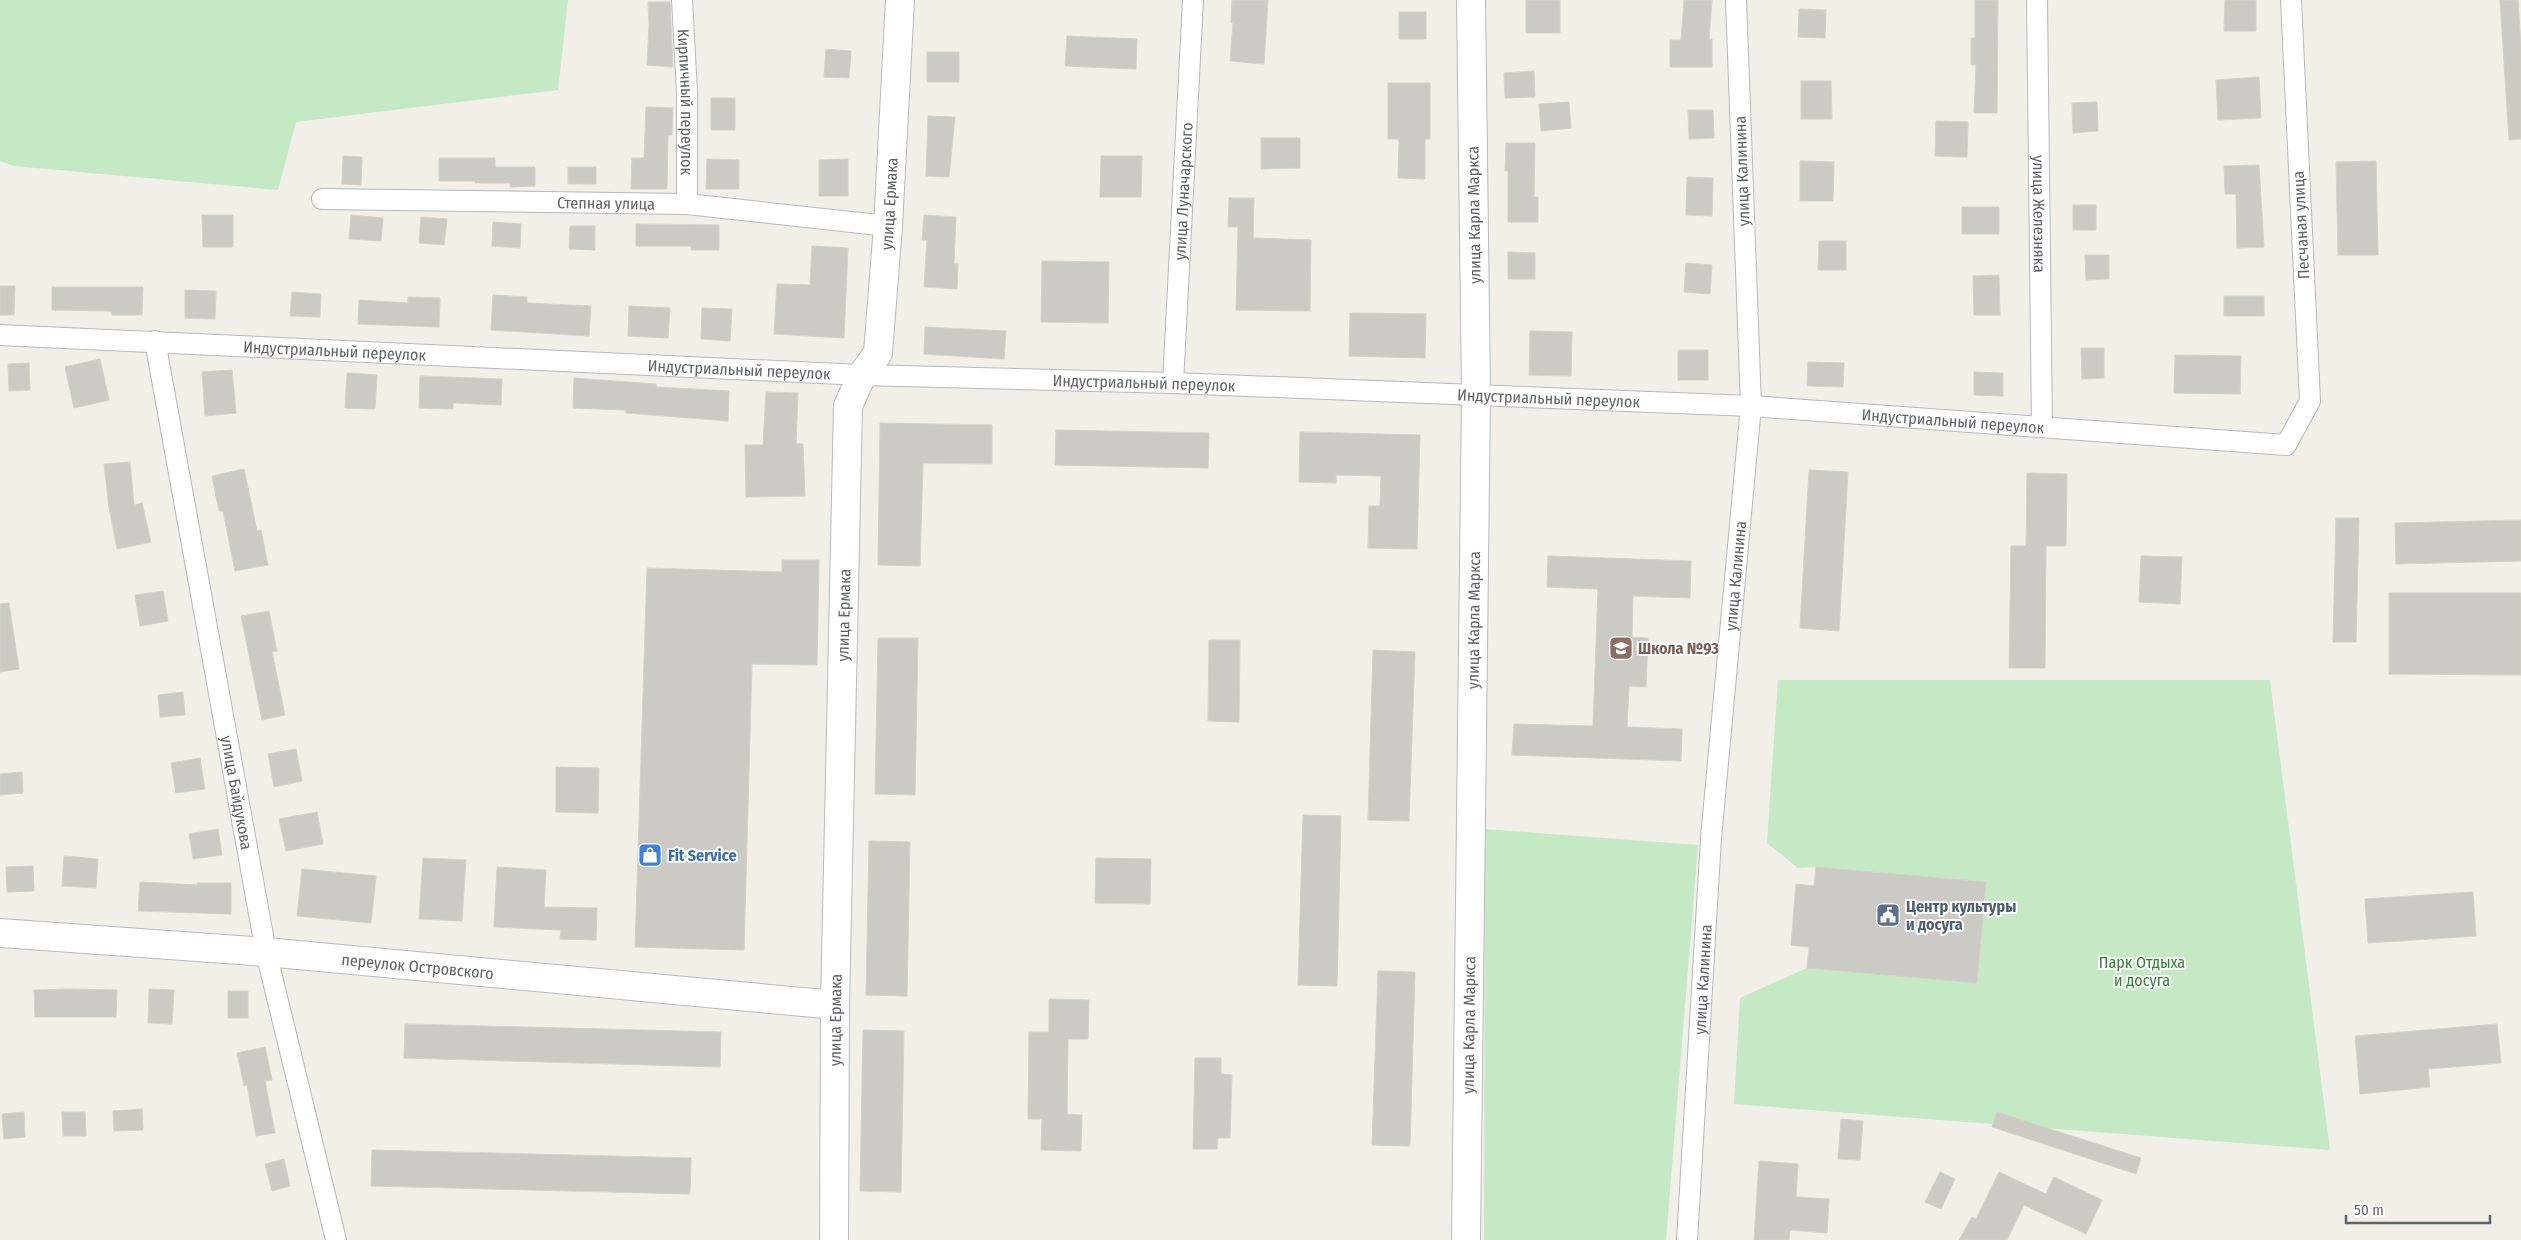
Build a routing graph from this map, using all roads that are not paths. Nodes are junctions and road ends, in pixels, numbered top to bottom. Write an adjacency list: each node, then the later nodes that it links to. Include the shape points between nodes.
1 (682, 0): 9 (street, Кирпичный переулок, via 687,92)
2 (900, 0): 10 (street, улица Ермака)
3 (1193, 0): 14 (street, улица Луначарского)
4 (1471, 0): 15 (street, улица Карла Маркса)
5 (1736, 0): 16 (street, улица Калинина)
6 (2037, 0): 17 (street, улица Железняка)
7 (2291, 0): 18 (street, Песчаная улица, via 2310,401)
8 (322, 199): 9 (street, Степная улица)
9 (687, 204): 10 (street, Степная улица)
10 (888, 226): 13 (street, улица Ермака, via 878,353)
11 (0, 335): 12 (street, Индустриальный переулок)
12 (156, 341): 13 (street, Индустриальный переулок); 20 (street, улица Байдукова)
13 (862, 375): 14 (street, Индустриальный переулок); 21 (street, улица Ермака, via 848,406)
14 (1173, 383): 15 (street, Индустриальный переулок)
15 (1476, 394): 16 (street, Индустриальный переулок); 24 (street, улица Карла Маркса)
16 (1751, 406): 17 (street, Индустриальный переулок); 25 (street, улица Калинина, via 1711,838)
17 (2042, 427): 18 (street, Индустриальный переулок)
18 (2286, 445)
19 (0, 933): 20 (street, переулок Островского)
20 (266, 952): 21 (street, переулок Островского); 22 (street, улица Байдукова)
21 (835, 1005): 23 (street, улица Ермака)
22 (336, 1240)
23 (834, 1240)
24 (1466, 1240)
25 (1687, 1240)

